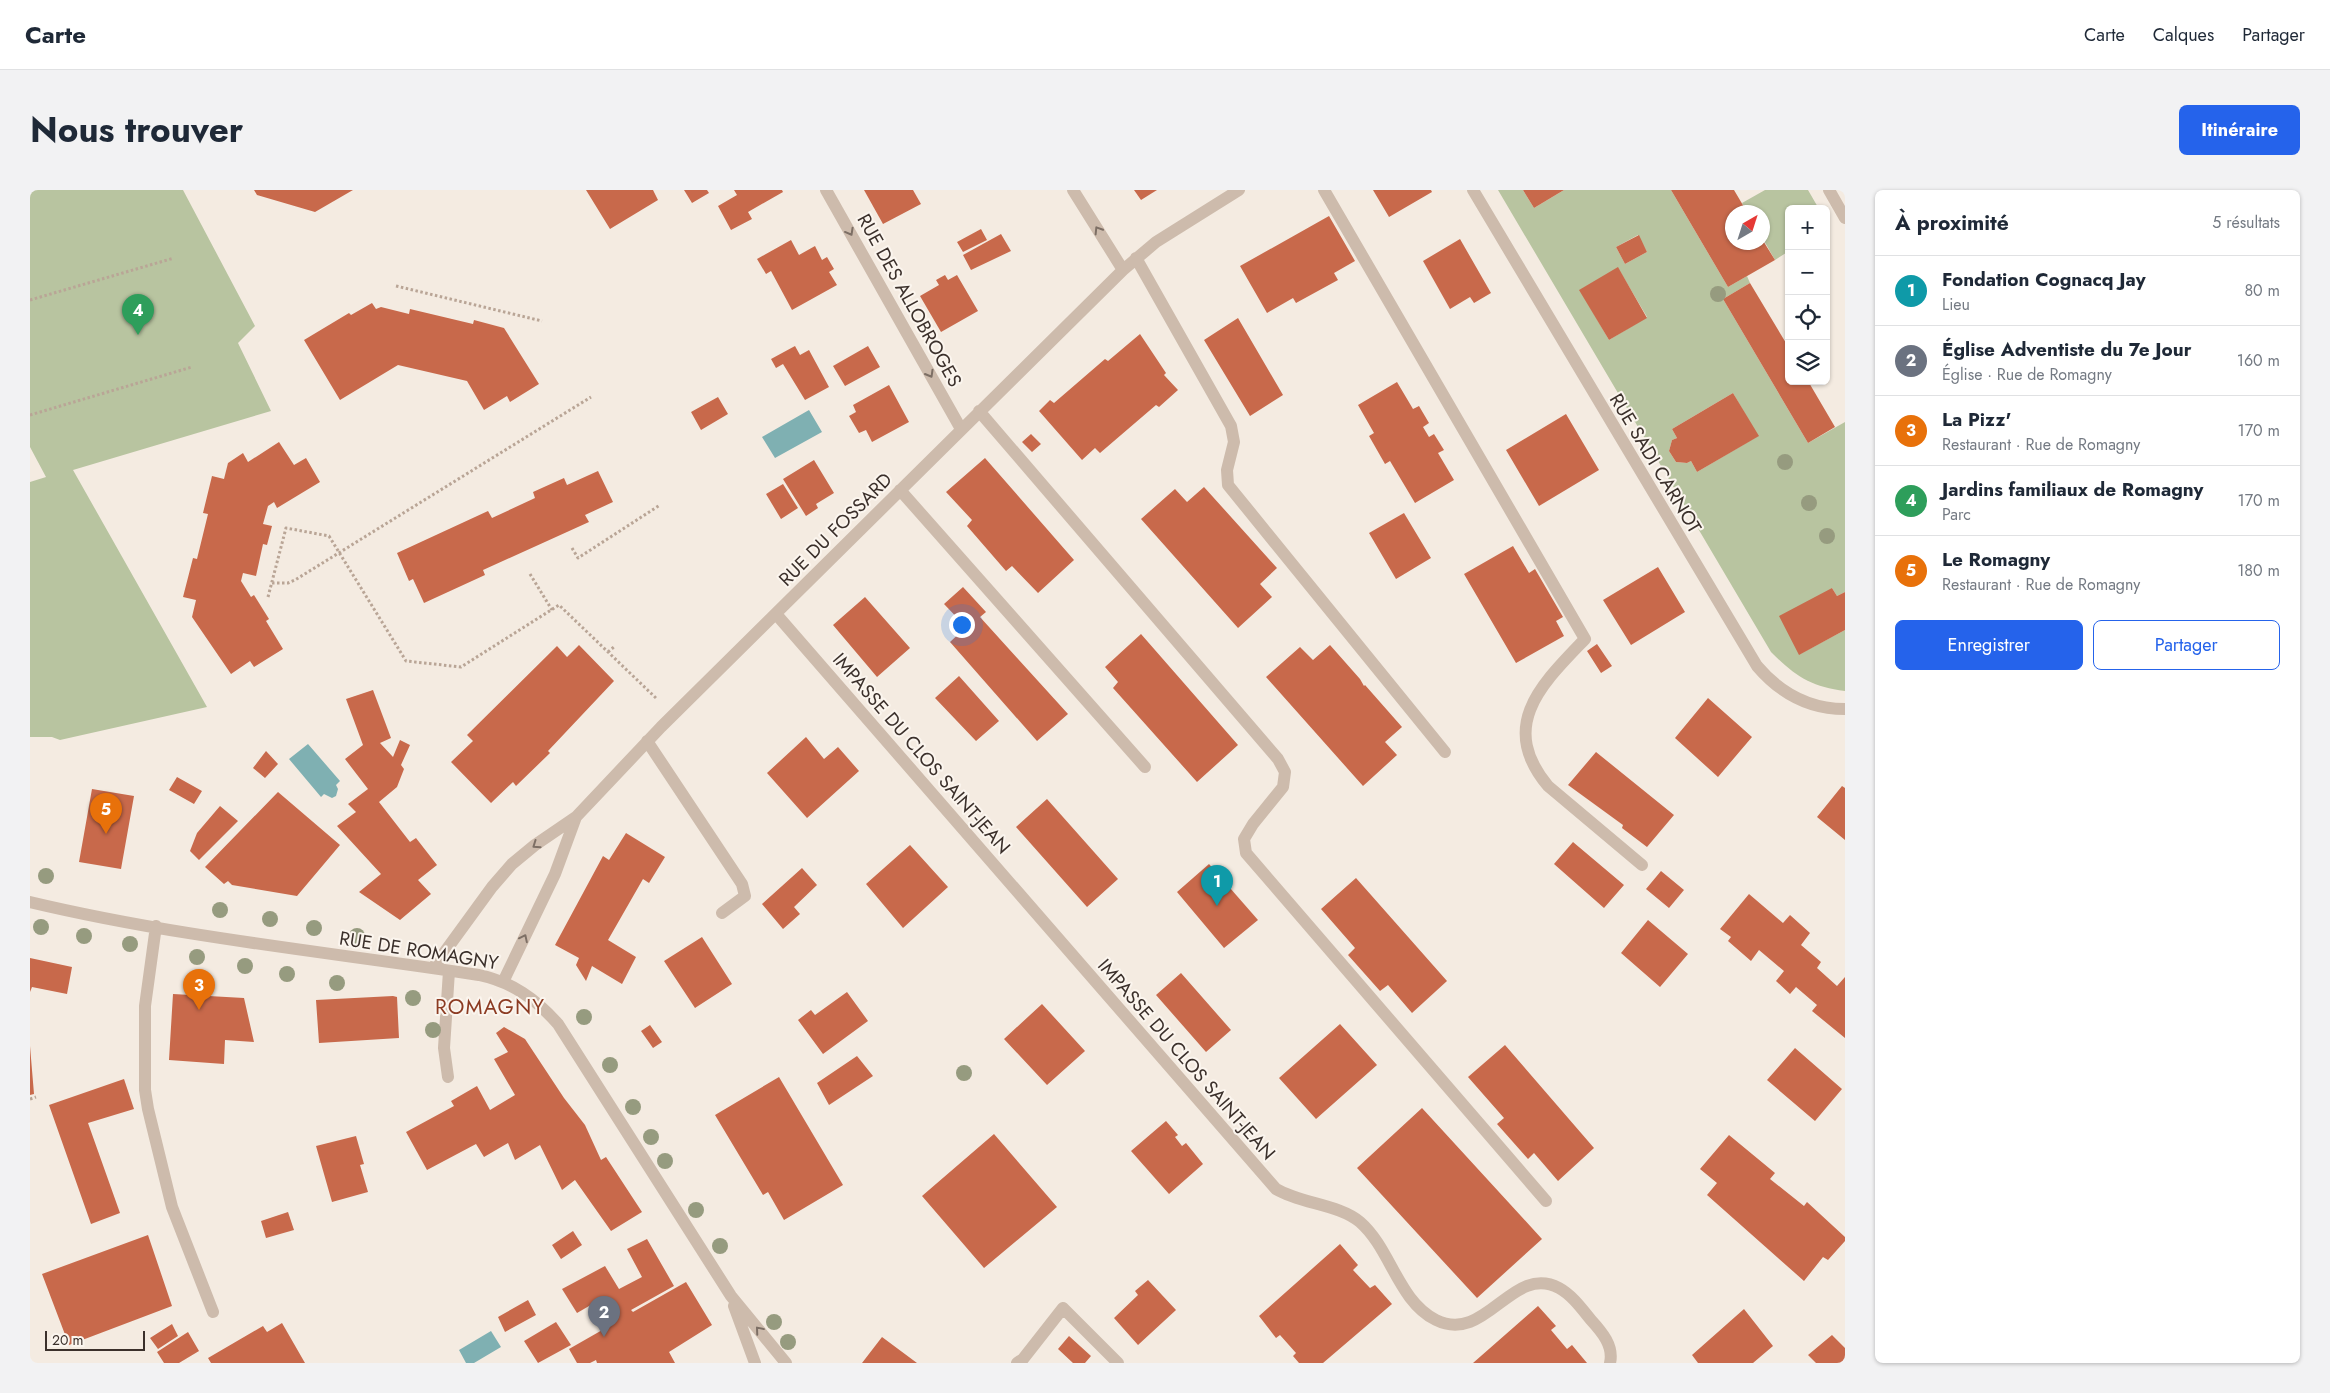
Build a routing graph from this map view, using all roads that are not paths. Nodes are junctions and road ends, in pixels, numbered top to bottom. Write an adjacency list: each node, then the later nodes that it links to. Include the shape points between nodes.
1 (826, 190): 11 (street, RUE DES ALLOBROGES, one-way to 11)
2 (1073, 190): 9 (street, one-way to 2)
3 (1239, 190): 8 (street, RUE DU FOSSARD)
4 (1324, 190): 19 (street, via 1585,639 1547,678 1528,713 1526,736 1537,770 1548,786)
5 (1473, 190): 14 (street, RUE SADI CARNOT, via 1757,666 1776,686 1796,698 1823,707)
6 (1829, 190): 7 (street)
7 (1845, 218)
8 (1136, 258): 9 (street, RUE DU FOSSARD); 16 (street, via 1231,426 1234,442 1227,470 1228,486)
9 (1123, 270): 10 (street, RUE DU FOSSARD)
10 (979, 411): 11 (street, RUE DU FOSSARD); 27 (street, via 1278,759 1285,772 1284,787 1244,839 1246,852)
11 (961, 429): 12 (street, RUE DU FOSSARD)
12 (900, 490): 13 (street, RUE DU FOSSARD); 17 (street)
13 (776, 614): 15 (street, RUE DU FOSSARD); 34 (street, IMPASSE DU CLOS SAINT-JEAN, via 1276,1189 1358,1220 1371,1232 1412,1300 1436,1321 1466,1325 1522,1288 1547,1284 1570,1297 1602,1332 1609,1344)
14 (1845, 709)
15 (647, 742): 18 (street, RUE DU FOSSARD); 21 (street, via 742,884 745,896)
16 (1445, 752)
17 (1145, 767)
18 (576, 817): 23 (street, RUE DU FOSSARD, one-way to 23, via 512,864); 25 (street, RUE DU FOSSARD, one-way to 18, via 556,874)
19 (1642, 866)
20 (30, 902): 22 (street, RUE DE ROMAGNY)
21 (722, 913)
22 (156, 926): 23 (street, RUE DE ROMAGNY); 29 (street, via 145,1006 145,1090 172,1207)
23 (433, 968): 24 (street, RUE DE ROMAGNY)
24 (449, 971): 25 (street, RUE DE ROMAGNY); 26 (street, via 444,1048)
25 (503, 982): 28 (street, RUE DE ROMAGNY, via 534,999 558,1024)
26 (448, 1077)
27 (1546, 1201)
28 (731, 1296): 30 (street, RUE DE ROMAGNY); 31 (street, RUE DE ROMAGNY, one-way to 28)
29 (213, 1312)
30 (755, 1363)
31 (786, 1363)
32 (1017, 1363): 33 (street, via 1063,1308)
33 (1118, 1363)
34 (1610, 1363)

